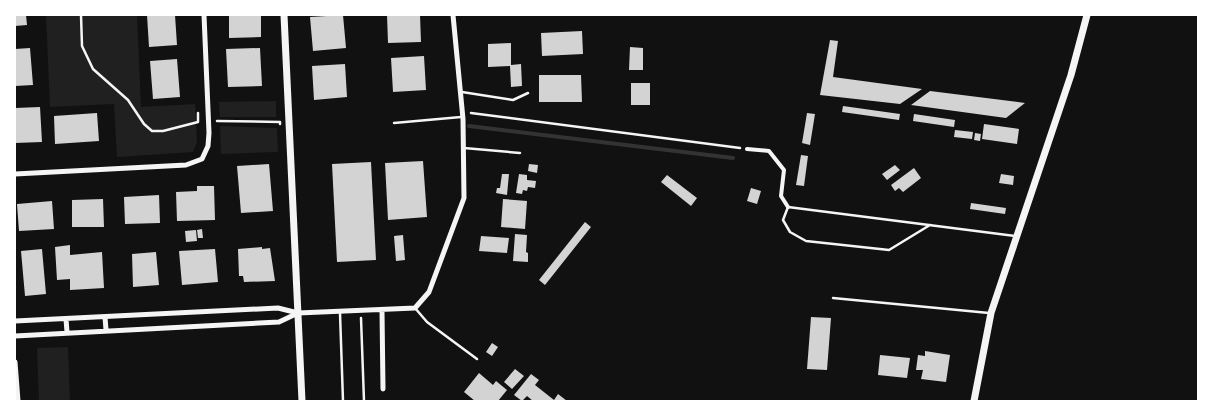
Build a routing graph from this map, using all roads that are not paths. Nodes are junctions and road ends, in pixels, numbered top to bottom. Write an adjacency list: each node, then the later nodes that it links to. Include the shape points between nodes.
1 (204, 15): 12 (street, via 208,146 202,160 186,165)
2 (284, 15): 20 (street)
3 (452, 15): 5 (street)
4 (1087, 15): 15 (street, via 1071,74)
5 (460, 92): 6 (lane, via 513,100); 7 (street)
6 (528, 93)
7 (463, 117): 8 (lane); 9 (street)
8 (394, 123)
9 (464, 148): 11 (lane); 17 (street, via 464,198 457,221 429,292)
10 (747, 149): 13 (street, via 769,151 784,170 781,196)
11 (520, 153)
12 (15, 174)
13 (788, 207): 14 (lane); 14 (lane, via 783,220 790,232 806,241 889,250)
14 (930, 225): 15 (lane)
15 (1015, 236): 21 (street)
16 (833, 298): 21 (lane)
17 (415, 308): 18 (street); 28 (lane, via 427,322)
18 (382, 310): 19 (street); 30 (street)
19 (340, 312): 20 (street); 33 (lane)
20 (298, 313): 22 (street, via 278,308); 25 (street, via 279,322); 32 (street)
21 (991, 313): 34 (street)
22 (105, 316): 23 (street); 25 (street)
23 (66, 319): 24 (street); 26 (street)
24 (15, 321)
25 (106, 330): 26 (street)
26 (67, 332): 27 (street)
27 (15, 336)
28 (477, 359)
29 (15, 362): 31 (street)
30 (383, 389)
31 (18, 401)
32 (302, 401)
33 (343, 401)
34 (974, 401)

